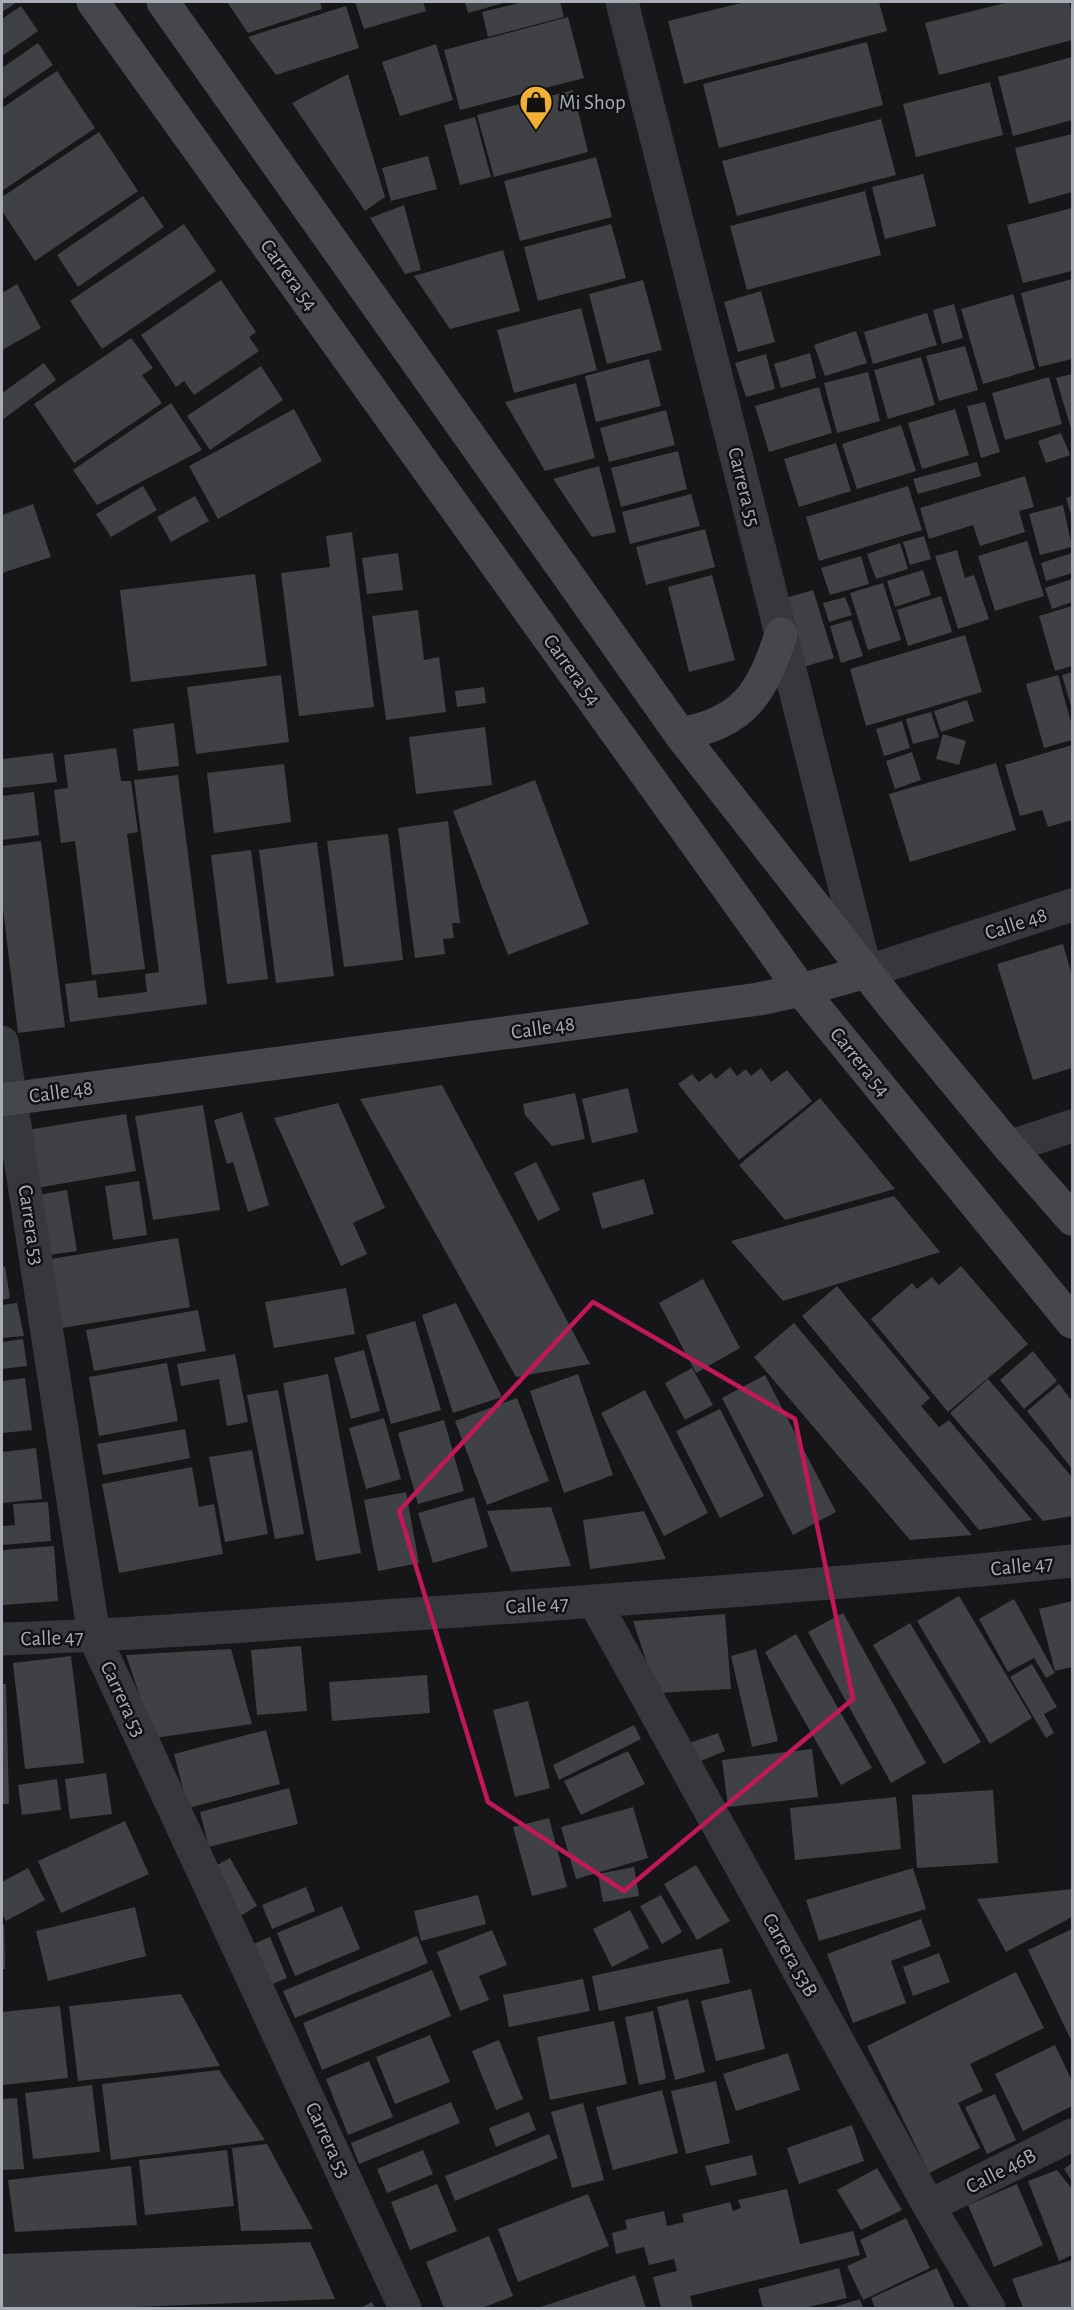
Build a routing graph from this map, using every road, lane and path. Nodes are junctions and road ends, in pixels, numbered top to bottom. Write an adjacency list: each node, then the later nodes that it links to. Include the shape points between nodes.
1 (93, 2): 8 (main road, Carrera 54)
2 (163, 2): 5 (main road)
3 (622, 2): 4 (street, Carrera 55)
4 (781, 634): 5 (main road, via 768,672 747,703 716,725); 7 (street, Carrera 55)
5 (680, 734): 7 (main road)
6 (1072, 905): 7 (street, Calle 48)
7 (866, 972): 8 (main road, Calle 48); 12 (main road)
8 (801, 990): 10 (main road, Calle 48, via 747,1001); 14 (main road, Carrera 54)
9 (2, 1042): 10 (street, Carrera 53)
10 (6, 1099): 17 (street, Carrera 53)
11 (1072, 1126): 12 (street)
12 (1009, 1147): 13 (main road)
13 (1072, 1219)
14 (1072, 1322)
15 (1072, 1561): 16 (street, Calle 47)
16 (594, 1601): 17 (street, Calle 47); 20 (street, Carrera 53B)
17 (94, 1636): 18 (street, Calle 47); 21 (street, Carrera 53)
18 (2, 1639)
19 (1072, 2135): 20 (street, Calle 46B)
20 (929, 2206): 22 (street, Carrera 53B)
21 (405, 2308)
22 (989, 2308)

